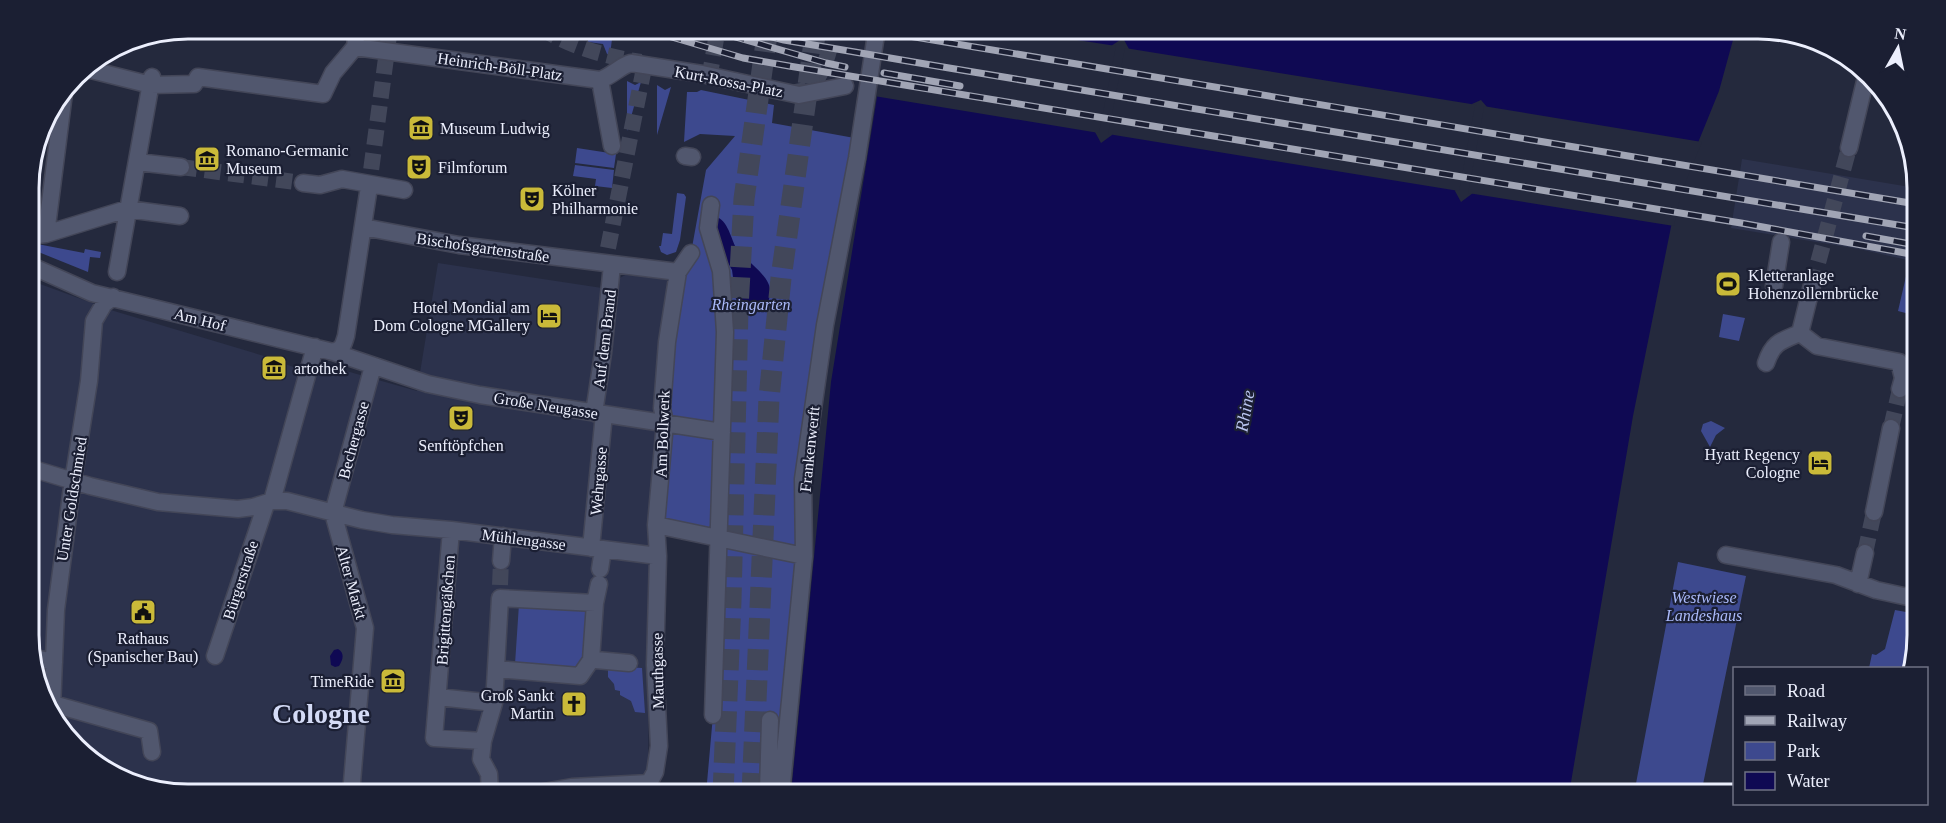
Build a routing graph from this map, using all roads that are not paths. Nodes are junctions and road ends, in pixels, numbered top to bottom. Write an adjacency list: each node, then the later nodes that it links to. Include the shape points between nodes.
1 (356, 39): 3 (street)
2 (876, 39): 57 (street, Frankenwerft, via 825,325 803,479)
3 (355, 47): 5 (street, Heinrich-Böll-Platz); 6 (street, via 333,73 324,94 198,77 194,84)
4 (96, 71): 6 (street)
5 (607, 76): 8 (street, Kurt-Rossa-Platz, via 631,63 799,95); 10 (street)
6 (152, 81): 12 (street)
7 (1864, 84): 11 (street)
8 (845, 86)
9 (62, 108): 21 (street)
10 (612, 146)
11 (1849, 148)
12 (137, 162): 13 (street); 18 (street)
13 (181, 167)
14 (303, 183): 15 (street, via 320,185 342,178)
15 (405, 190)
16 (368, 193): 20 (street)
17 (711, 205): 43 (street, via 708,228 721,271 725,332)
18 (127, 209): 19 (street); 21 (street); 27 (street)
19 (180, 216)
20 (363, 227): 25 (street, Bischofsgartenstraße, via 459,245); 36 (street, via 343,346)
21 (46, 234): 22 (street)
22 (39, 235)
23 (1780, 242): 32 (street)
24 (691, 253): 28 (street)
25 (608, 259): 28 (street, Bischofsgartenstraße); 40 (street, Auf dem Brand)
26 (39, 269): 30 (street, Am Hof)
27 (117, 272)
28 (678, 272): 41 (street, Am Bollwerk, via 667,342 662,408)
29 (39, 273): 30 (street)
30 (47, 273): 33 (street, Am Hof, via 92,293)
31 (1812, 285): 34 (street)
32 (1774, 286)
33 (113, 297): 35 (street, Am Hof); 45 (street, Unter Goldschmied, via 94,321)
34 (1800, 333): 37 (street, via 1771,348); 39 (street, via 1817,346 1899,362 1903,378)
35 (315, 347): 36 (street, Am Hof); 46 (street, Bürgerstraße)
36 (333, 352): 38 (street, Am Hof)
37 (1767, 363)
38 (373, 366): 40 (street, Große Neugasse, via 480,395); 48 (street, Bechergasse)
39 (1900, 389)
40 (599, 413): 41 (street, Große Neugasse); 53 (street, Wehrgasse)
41 (665, 423): 43 (street, Große Neugasse); 49 (street, Am Bollwerk)
42 (1891, 428): 47 (street)
43 (722, 432): 52 (street)
44 (39, 471): 45 (street)
45 (73, 481): 46 (street, via 158,502 222,509); 65 (street, Unter Goldschmied, via 56,610)
46 (269, 502): 48 (street, via 287,501); 62 (street, Bürgerstraße)
47 (1874, 512)
48 (333, 513): 50 (street, Mühlengasse, via 390,525); 76 (street, Alter Markt, via 365,628)
49 (656, 525): 52 (street); 56 (street, Am Bollwerk)
50 (451, 530): 51 (street, Mühlengasse); 68 (street, Brigittengäßchen)
51 (504, 536): 53 (street, Mühlengasse); 58 (street)
52 (719, 537): 57 (street); 72 (street)
53 (597, 548): 56 (street, Mühlengasse); 61 (street, Wehrgasse, via 599,577)
54 (1864, 553): 59 (street)
55 (1726, 555): 59 (street, via 1836,575)
56 (658, 556): 78 (street, Mauthgasse, via 655,665 659,746)
57 (804, 556): 80 (street, Frankenwerft)
58 (501, 561)
59 (1858, 585): 60 (street)
60 (1907, 596)
61 (595, 603): 64 (street, Wehrgasse); 67 (street, via 500,592)
62 (215, 656)
63 (41, 659): 65 (street)
64 (593, 660): 66 (street); 67 (street, via 580,676)
65 (54, 662): 69 (street, Unter Goldschmied)
66 (629, 663)
67 (497, 669): 70 (street)
68 (439, 694): 70 (street); 74 (street, Brigittengäßchen, via 434,738)
69 (52, 697)
70 (494, 703): 74 (street)
71 (58, 707): 75 (street, via 149,731)
72 (713, 715)
73 (770, 720): 79 (street)
74 (483, 741): 77 (street, via 481,759)
75 (152, 752)
76 (352, 784)
77 (490, 784)
78 (650, 784)
79 (774, 784)
80 (776, 784)

